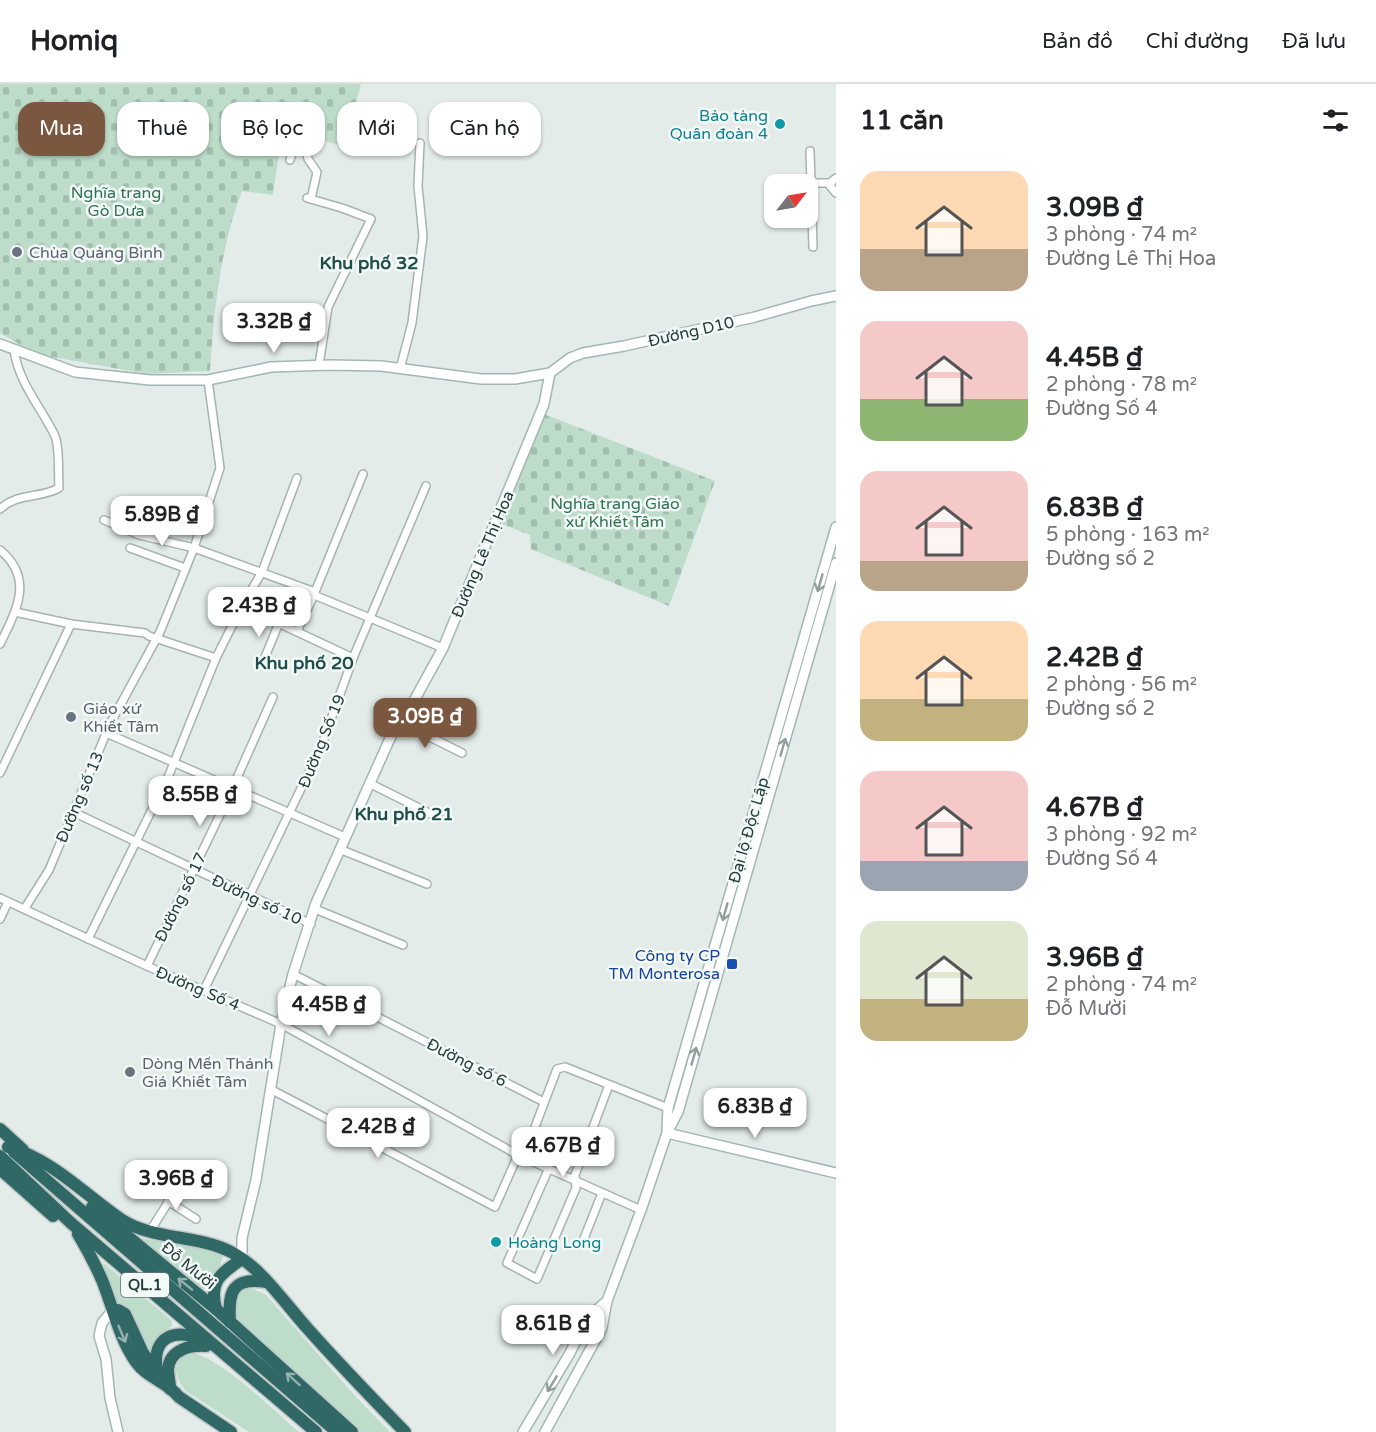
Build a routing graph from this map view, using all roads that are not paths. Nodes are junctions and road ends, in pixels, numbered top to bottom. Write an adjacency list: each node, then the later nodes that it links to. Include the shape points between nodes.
1 (420, 143): 14 (street, via 418,186 423,236 412,322)
2 (810, 151): 4 (street)
3 (290, 160): 13 (street, via 296,145 306,148 317,172 309,198 371,219 328,307)
4 (811, 174)
5 (833, 181): 6 (street); 7 (street, via 831,189)
6 (818, 182)
7 (836, 193)
8 (812, 228): 9 (street)
9 (813, 247)
10 (836, 296): 15 (street, Đường D10, via 583,353)
11 (0, 344): 12 (street)
12 (14, 351): 16 (street, via 75,372 150,380); 20 (street, via 16,366 56,438 59,488 16,498)
13 (319, 365): 14 (street); 16 (street, via 271,368)
14 (400, 369): 15 (street, via 481,379 524,379)
15 (550, 373): 38 (street, Đường Lê Thị Hoa, via 544,404)
16 (208, 380): 24 (street, Đường số 13, via 220,468)
17 (363, 474): 29 (street)
18 (297, 477): 28 (street)
19 (426, 486): 32 (street, Đường Số 19)
20 (0, 509)
21 (104, 520): 24 (street, via 139,535)
22 (836, 527): 74 (street, Đại lộ Độc Lập, one-way to 74)
23 (130, 548): 27 (street)
24 (194, 548): 27 (street, Đường số 13); 28 (street)
25 (0, 550): 31 (street, via 18,573 20,593)
26 (836, 563): 76 (street, Đại lộ Độc Lập, one-way to 26, via 678,1112)
27 (186, 568): 36 (street, Đường số 13)
28 (262, 572): 29 (street); 30 (street)
29 (314, 593): 32 (street); 35 (street)
30 (242, 606): 33 (street); 39 (street)
31 (15, 612): 34 (street); 37 (street)
32 (369, 617): 38 (street); 40 (street, Đường Số 19)
33 (279, 623): 35 (street); 41 (street)
34 (71, 624): 36 (street); 47 (street)
35 (297, 631): 40 (street)
36 (157, 637): 39 (street); 44 (street, Đường số 13)
37 (0, 644)
38 (443, 648): 43 (street, Đường Lê Thị Hoa)
39 (216, 658): 46 (street)
40 (353, 658): 51 (street, Đường Số 19, via 321,747)
41 (263, 662)
42 (273, 697): 49 (street, Đường số 17)
43 (400, 722): 45 (street); 48 (street, Đường Lê Thị Hoa)
44 (106, 733): 46 (street); 50 (street, Đường số 13)
45 (462, 753)
46 (174, 763): 49 (street); 54 (street)
47 (0, 773)
48 (369, 783): 52 (street); 53 (street, Đường Lê Thị Hoa)
49 (232, 788): 51 (street); 56 (street, Đường số 17)
50 (73, 812): 54 (street, Đường số 10); 61 (street, Đường số 13, via 49,870)
51 (290, 813): 53 (street); 58 (street, Đường Số 19)
52 (439, 818)
53 (345, 837): 55 (street, Đường Lê Thị Hoa)
54 (136, 840): 56 (street, Đường số 10); 65 (street)
55 (339, 849): 57 (street); 62 (street, Đường Lê Thị Hoa)
56 (193, 870): 58 (street, Đường số 10); 67 (street, Đường số 17)
57 (427, 884)
58 (250, 896): 64 (street, Đường số 10); 69 (street, Đường Số 19)
59 (0, 898): 60 (street, Đường Số 4)
60 (8, 902): 61 (street, Đường Số 4); 63 (street)
61 (25, 908): 65 (street, Đường Số 4)
62 (315, 909): 64 (street, Đường Lê Thị Hoa); 66 (street, Đường số 10)
63 (0, 919)
64 (311, 924): 68 (street, Đường Lê Thị Hoa)
65 (88, 939): 67 (street, Đường Số 4)
66 (404, 945)
67 (147, 966): 69 (street, Đường Số 4)
68 (293, 974): 70 (street, Đường Lê Thị Hoa); 73 (street, Đường số 6)
69 (204, 990): 70 (street, Đường Số 4)
70 (281, 1024): 72 (street, Đường Lê Thị Hoa); 79 (street, Đường Số 4)
71 (609, 1085): 73 (street, via 565,1067 558,1069); 74 (street); 84 (street)
72 (272, 1089): 79 (street, via 495,1207); 93 (street, Đường Lê Thị Hoa, via 242,1238)
73 (544, 1102): 79 (street)
74 (668, 1108): 76 (street, Đại lộ Độc Lập)
75 (0, 1129): 78 (highway, Đỗ Mười / QL.1)
76 (667, 1133): 82 (street); 87 (street, Đại lộ Độc Lập)
77 (3, 1147): 78 (highway); 89 (highway, QL.1); 98 (highway, Đỗ Mười / QL.1)
78 (24, 1151): 90 (highway, via 125,1222); 96 (highway, Đỗ Mười / QL.1, one-way to 78)
79 (521, 1156): 80 (street, Đường Số 4)
80 (549, 1168): 84 (street, Đường Số 4); 84 (street, via 507,1263 537,1279 576,1188)
81 (0, 1169): 91 (highway, QL.1)
82 (836, 1173)
83 (183, 1179): 86 (street)
84 (575, 1181): 85 (street, Đường Số 4)
85 (603, 1193): 87 (street, Đường Số 4); 92 (street)
86 (168, 1201): 88 (street); 90 (street)
87 (641, 1210): 95 (street, Đại lộ Độc Lập)
88 (196, 1219)
89 (71, 1223): 91 (highway); 100 (highway, QL.1)
90 (150, 1231): 93 (highway, via 206,1243)
91 (82, 1241): 97 (highway); 99 (highway, QL.1)
92 (583, 1241)
93 (242, 1259): 94 (highway); 96 (highway, via 216,1281)
94 (267, 1282): 98 (highway, via 246,1281 238,1285 230,1299); 110 (highway)
95 (607, 1301): 111 (street, Đại lộ Độc Lập, one-way to 111, via 587,1318); 112 (street, Đại lộ Độc Lập, via 602,1328)
96 (216, 1309): 98 (highway)
97 (112, 1310): 101 (highway, via 125,1314 143,1353); 102 (highway, one-way to 102, via 135,1361 147,1374); 103 (street, via 102,1323 99,1336)
98 (225, 1325): 108 (highway, Đỗ Mười / QL.1); 109 (highway, Đỗ Mười / QL.1, one-way to 98)
99 (196, 1337): 100 (highway, QL.1); 101 (highway, via 183,1333 163,1341 156,1356)
100 (212, 1347): 102 (highway, via 189,1346 176,1354 168,1369); 106 (highway, QL.1); 107 (highway, QL.1)
101 (157, 1372): 102 (highway)
102 (173, 1390): 104 (highway); 105 (highway, via 182,1391)
103 (118, 1432)
104 (231, 1432)
105 (241, 1432)
106 (305, 1432)
107 (316, 1432)
108 (338, 1432)
109 (352, 1432)
110 (405, 1432)
111 (523, 1432)
112 (544, 1432)

